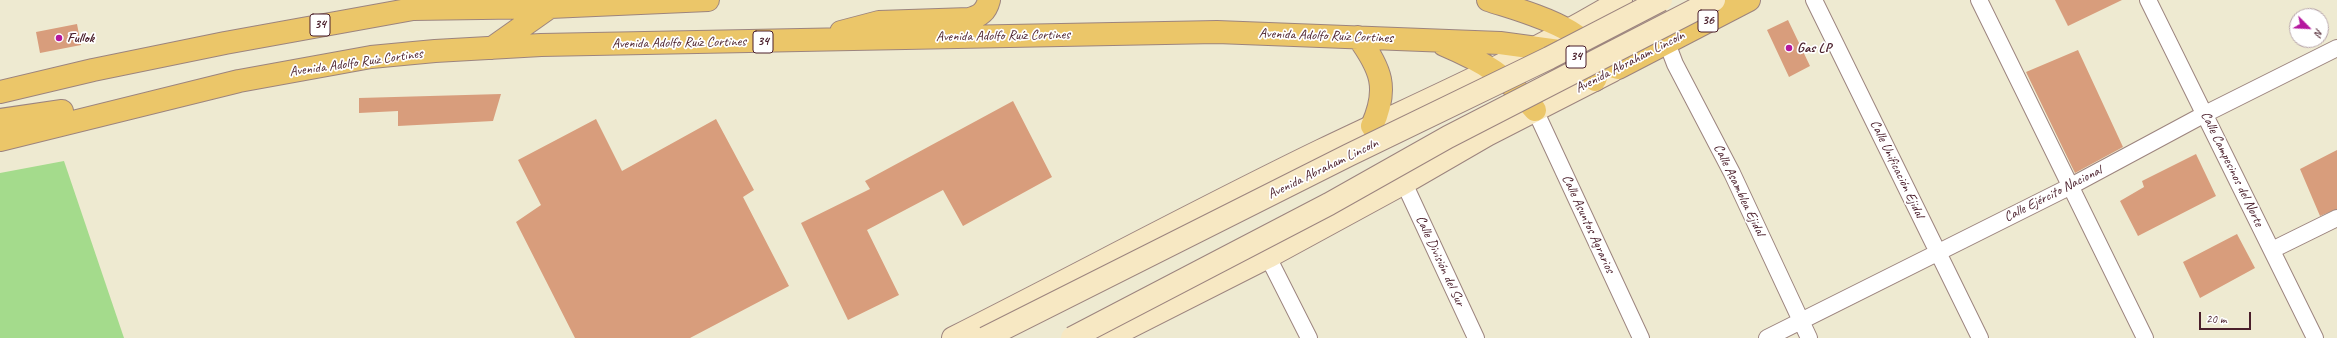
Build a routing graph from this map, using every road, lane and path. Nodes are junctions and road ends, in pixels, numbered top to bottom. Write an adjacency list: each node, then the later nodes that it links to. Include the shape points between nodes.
1 (433, 0): 13 (main road)
2 (708, 0): 12 (main road, 34)
3 (989, 0): 17 (main road, via 985,11 969,19 879,22)
4 (1488, 0): 14 (main road, via 1532,14)
5 (1621, 0): 14 (main road, Avenida Abraham Lincoln)
6 (1661, 0): 41 (main road, Avenida Abraham Lincoln, bridge, via 1535,66 1349,155)
7 (1714, 0): 42 (main road, 36, bridge, via 1448,136 1329,204)
8 (1749, 0): 18 (main road, Avenida Abraham Lincoln / 36)
9 (1814, 0): 37 (street, Calle Unificación Ejidal)
10 (1979, 0): 34 (street)
11 (2148, 0): 28 (street, Calle Campesinos del Norte)
12 (558, 4): 13 (main road, 34); 20 (main road)
13 (413, 9): 24 (main road, 34, via 287,31 93,70)
14 (1569, 30): 19 (main road, Avenida Abraham Lincoln); 23 (main road, via 1594,52)
15 (1358, 37): 16 (main road, Avenida Adolfo Ruíz Cortines / 34); 17 (main road, Avenida Adolfo Ruíz Cortines / 34, via 1218,32); 30 (main road, via 1376,66 1381,81 1382,97)
16 (1434, 40): 19 (main road, Avenida Adolfo Ruíz Cortines / 34); 22 (main road)
17 (816, 41): 20 (main road, Avenida Adolfo Ruíz Cortines / 34)
18 (1667, 43): 23 (main road, Avenida Abraham Lincoln / 36); 39 (street, Calle Asamblea Ejidal)
19 (1534, 46): 22 (main road, Avenida Abraham Lincoln); 23 (main road, 34)
20 (492, 48): 25 (main road, Avenida Adolfo Ruíz Cortines / 34, via 371,58 239,81)
21 (2337, 48): 28 (street, Calle Ejército Nacional)
22 (1492, 68): 26 (main road, Avenida Abraham Lincoln); 27 (main road, via 1520,91)
23 (1604, 71): 27 (main road, Avenida Abraham Lincoln / 36)
24 (0, 92)
25 (194, 93): 29 (main road, via 164,93); 31 (main road, Avenida Adolfo Ruíz Cortines / 34)
26 (1415, 108): 30 (main road, Avenida Abraham Lincoln); 32 (main road, via 1440,117 1450,127 1452,139)
27 (1535, 110): 32 (main road, Avenida Abraham Lincoln / 36); 46 (street, Calle Asuntos Agrarios)
28 (2205, 114): 34 (street, Calle Ejército Nacional); 36 (street, Calle Campesinos del Norte)
29 (0, 120)
30 (1372, 126): 40 (main road, Avenida Abraham Lincoln, via 1177,222)
31 (0, 140)
32 (1445, 159): 33 (main road, Avenida Abraham Lincoln / 36)
33 (1404, 183): 38 (main road, Avenida Abraham Lincoln / 36); 45 (street, Calle División del Sur)
34 (2071, 186): 37 (street, Calle Ejército Nacional); 50 (street)
35 (2337, 218): 36 (street)
36 (2272, 250): 51 (street, Calle Campesinos del Norte)
37 (1938, 253): 39 (street, Calle Ejército Nacional); 49 (street, Calle Unificación Ejidal)
38 (1268, 257): 43 (main road, Avenida Abraham Lincoln / 36); 44 (street)
39 (1801, 320): 47 (street, Calle Ejército Nacional); 48 (street, Calle Asamblea Ejidal)
40 (953, 338)
41 (984, 338)
42 (1072, 338)
43 (1108, 338)
44 (1309, 338)
45 (1476, 338)
46 (1641, 338)
47 (1767, 338)
48 (1809, 338)
49 (1980, 338)
50 (2145, 338)
51 (2315, 338)

